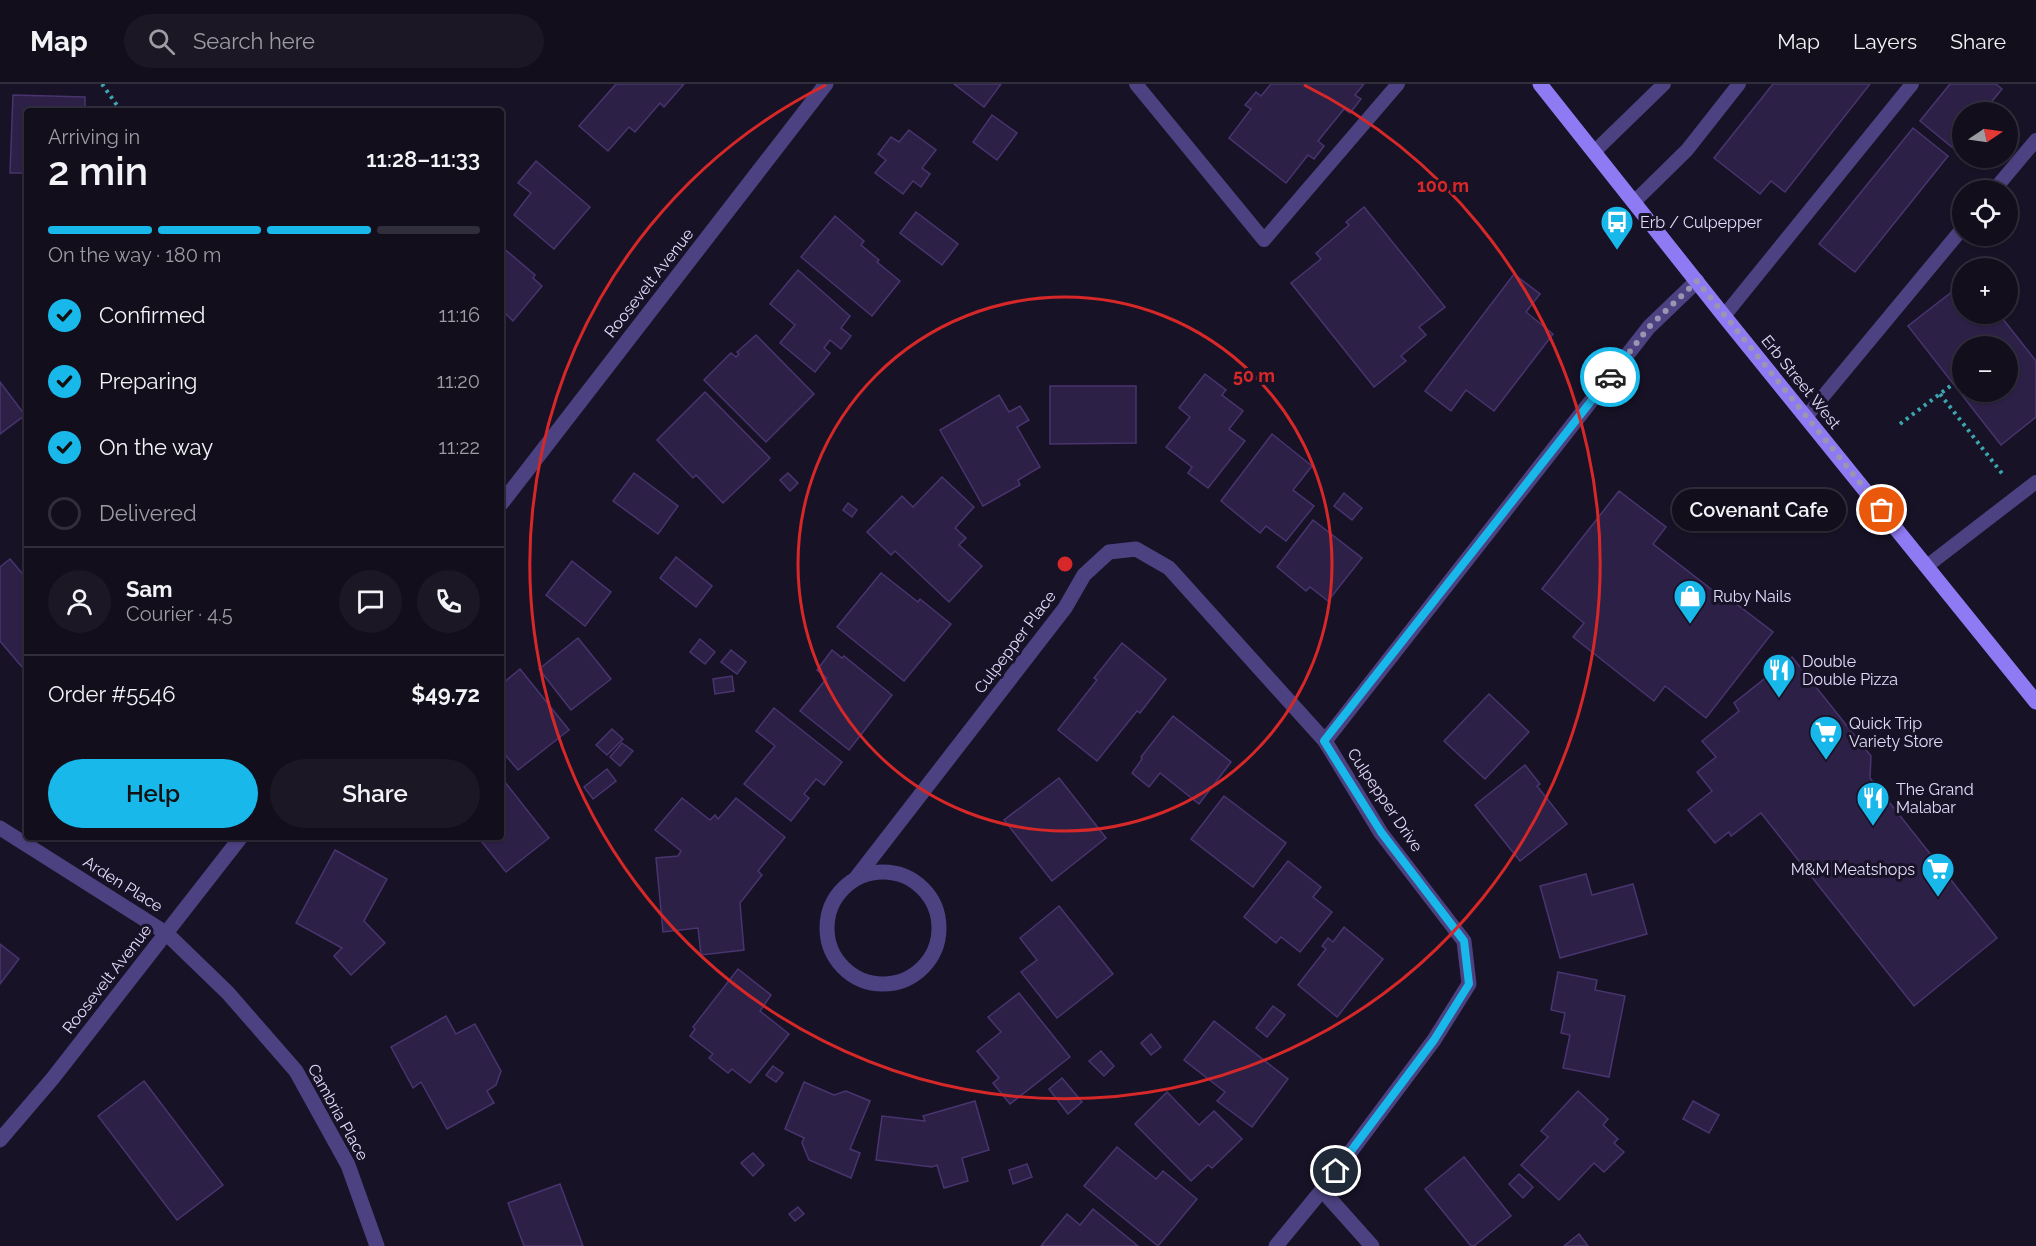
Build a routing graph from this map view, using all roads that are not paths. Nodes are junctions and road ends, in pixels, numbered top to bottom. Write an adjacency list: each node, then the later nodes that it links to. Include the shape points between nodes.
1 (826, 84): 17 (street, Roosevelt Avenue)
2 (1136, 84): 3 (lane, via 1264,240)
3 (1398, 84)
4 (1540, 84): 9 (main road, Erb Street West)
5 (1664, 84): 9 (lane)
6 (1739, 84): 11 (lane, via 1687,150)
7 (1912, 84): 14 (lane)
8 (2036, 140): 10 (lane)
9 (1594, 152): 11 (main road, Erb Street West)
10 (2002, 180)
11 (1634, 202): 13 (main road, Erb Street West)
12 (1952, 241): 15 (lane)
13 (1697, 281): 14 (main road, Erb Street West); 20 (street, Culpepper Drive, via 1649,327)
14 (1724, 316): 15 (main road, Erb Street West)
15 (1806, 417): 18 (main road, Erb Street West)
16 (2036, 482): 18 (lane)
17 (504, 500)
18 (1927, 566): 19 (main road, Erb Street West)
19 (2036, 702)
20 (1324, 741): 23 (street, Culpepper Place, via 1169,568 1136,549 1108,552 1084,575 1065,608); 26 (street, Culpepper Drive, via 1381,832 1464,941 1469,984 1434,1040)
21 (0, 828): 24 (street, Arden Place)
22 (239, 840): 24 (street, Roosevelt Avenue)
23 (856, 878): 23 (street, Culpepper Place, via 836,896 828,914 828,944 846,971 858,980 879,985 905,981 933,955 939,917 932,898 915,881 897,872 883,871)
24 (166, 933): 25 (street, Roosevelt Avenue); 27 (street, Cambria Place, via 228,993 296,1071 348,1165)
25 (0, 1140)
26 (1322, 1190): 28 (street, Culpepper Drive); 29 (street)
27 (377, 1246)
28 (1276, 1246)
29 (1372, 1246)

